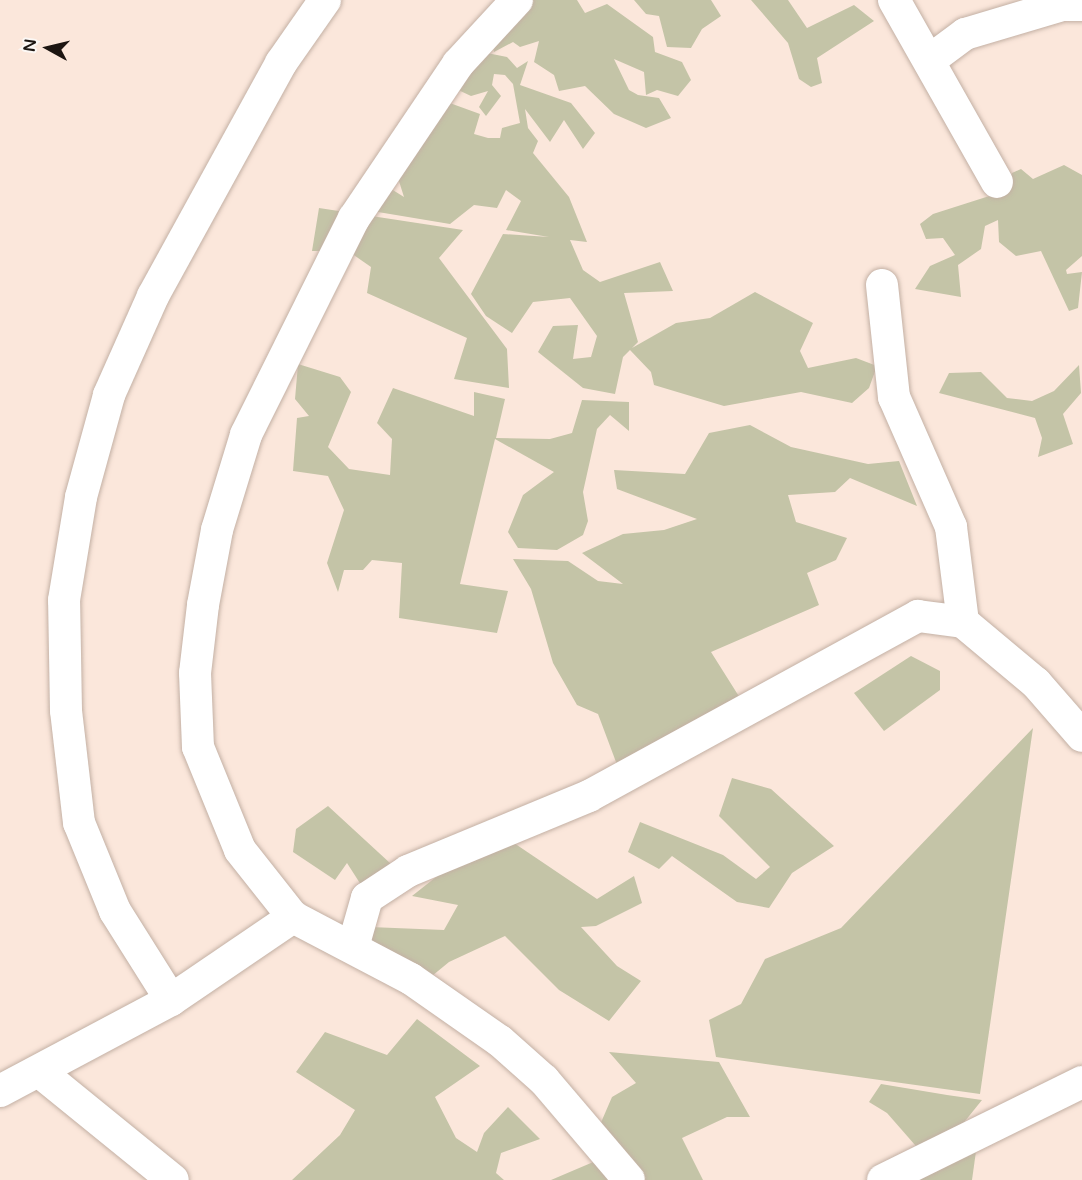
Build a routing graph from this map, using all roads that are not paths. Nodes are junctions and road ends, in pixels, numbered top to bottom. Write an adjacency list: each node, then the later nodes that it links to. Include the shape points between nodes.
1 (325, 0): 12 (street, via 264,93 153,296 109,394 81,497 64,600 66,711 79,823 115,911)
2 (517, 0): 10 (street, via 458,64 354,218 246,435 217,530 195,673 198,747 240,850)
3 (894, 0): 5 (street)
4 (1082, 5): 5 (street, via 1062,5 965,34)
5 (930, 60): 6 (street)
6 (997, 182)
7 (882, 285): 8 (street, via 894,397 951,527)
8 (963, 622): 9 (street, via 1036,683); 11 (street, via 918,616 588,796 408,871 367,898)
9 (1082, 736)
10 (293, 917): 11 (street); 12 (street)
11 (353, 947): 17 (street, via 411,979 500,1041 551,1088)
12 (171, 1000): 13 (street)
13 (40, 1072): 15 (street); 16 (street)
14 (1082, 1082): 18 (street)
15 (0, 1091)
16 (173, 1180)
17 (629, 1180)
18 (883, 1180)

